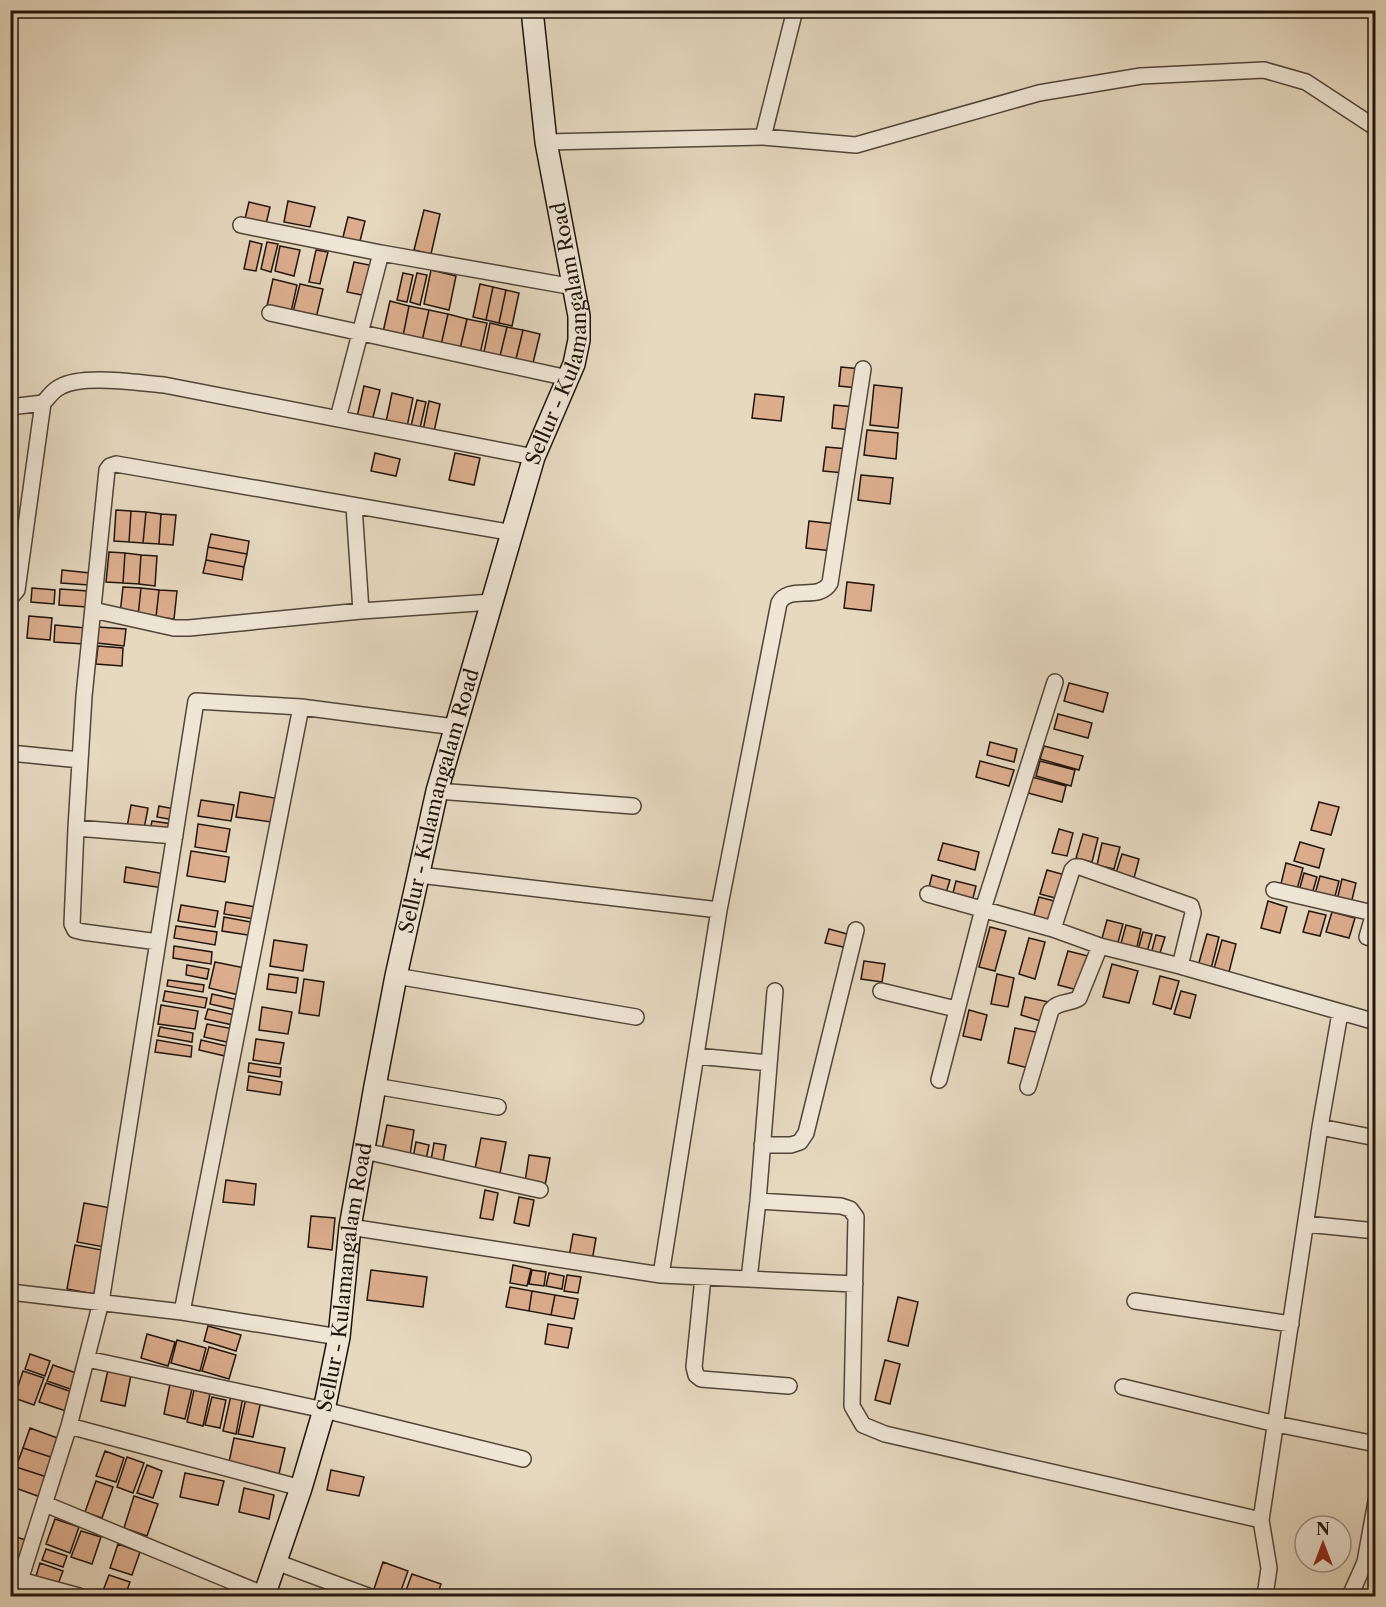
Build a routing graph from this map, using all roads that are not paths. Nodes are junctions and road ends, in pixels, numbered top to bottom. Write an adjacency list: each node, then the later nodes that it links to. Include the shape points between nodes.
1 (532, 10): 5 (main road, Sellur - Kulamangalam Road)
2 (795, 10): 4 (street)
3 (1376, 128): 4 (street, via 1306,82 1264,70 1141,76 1039,93 856,145)
4 (763, 137): 5 (street)
5 (546, 142): 8 (main road, Sellur - Kulamangalam Road)
6 (242, 225): 7 (street)
7 (381, 253): 8 (street); 10 (street)
8 (574, 287): 12 (main road, Sellur - Kulamangalam Road, via 579,340)
9 (270, 313): 10 (street)
10 (359, 333): 12 (street); 15 (street)
11 (864, 369): 36 (street, via 830,583 820,592 786,595 779,603)
12 (568, 378): 16 (main road, Sellur - Kulamangalam Road)
13 (43, 403): 14 (street); 15 (street, via 69,382 106,380 164,385); 19 (street, via 17,590)
14 (10, 407)
15 (338, 418): 16 (street)
16 (534, 457): 18 (main road, Sellur - Kulamangalam Road)
17 (354, 506): 18 (street); 21 (street, via 110,466); 22 (street)
18 (513, 533): 20 (main road, Sellur - Kulamangalam Road)
19 (10, 598)
20 (492, 602): 22 (street); 25 (main road, Sellur - Kulamangalam Road)
21 (93, 610): 22 (street, via 174,628); 27 (street)
22 (361, 611)
23 (1055, 682): 35 (street)
24 (301, 707): 25 (street); 31 (street, via 196,701); 73 (street)
25 (455, 727): 28 (main road, Sellur - Kulamangalam Road)
26 (10, 753): 27 (street)
27 (80, 760): 30 (street)
28 (437, 791): 29 (street); 32 (main road, Sellur - Kulamangalam Road)
29 (633, 806)
30 (76, 828): 31 (street); 41 (street, via 72,924 75,930)
31 (175, 836): 41 (street)
32 (419, 875): 36 (street); 44 (main road, Sellur - Kulamangalam Road)
33 (1274, 890): 37 (street)
34 (928, 894): 35 (street)
35 (983, 909): 38 (street); 47 (street)
36 (719, 910): 51 (street)
37 (1374, 910): 40 (street, via 1366,938)
38 (1053, 929): 42 (street); 43 (street, via 1072,870 1080,867 1191,906 1193,913)
39 (856, 930): 59 (street, via 806,1132 800,1142 791,1145)
40 (1376, 940)
41 (158, 942): 72 (street)
42 (1100, 946): 43 (street); 55 (street, via 1079,998 1051,1010)
43 (1180, 966): 48 (street)
44 (396, 976): 49 (street); 54 (main road, Sellur - Kulamangalam Road)
45 (775, 991): 52 (street)
46 (881, 991): 47 (street)
47 (956, 1009): 53 (street)
48 (1340, 1013): 50 (street); 57 (street)
49 (636, 1017)
50 (1376, 1022)
51 (696, 1056): 52 (street); 66 (street)
52 (769, 1063): 59 (street)
53 (939, 1080)
54 (375, 1086): 56 (street); 60 (main road, Sellur - Kulamangalam Road)
55 (1028, 1087)
56 (498, 1107)
57 (1320, 1127): 58 (street); 63 (street)
58 (1376, 1138)
59 (762, 1145): 62 (street)
60 (364, 1151): 61 (street); 64 (main road, Sellur - Kulamangalam Road)
61 (540, 1190)
62 (758, 1201): 68 (street); 69 (street, via 850,1209 856,1217)
63 (1306, 1224): 65 (street); 74 (street)
64 (350, 1227): 66 (street); 75 (main road, Sellur - Kulamangalam Road)
65 (1376, 1231)
66 (661, 1275): 67 (street)
67 (703, 1277): 68 (street); 77 (street, via 696,1375 701,1379)
68 (749, 1279): 69 (street)
69 (855, 1284): 87 (street, via 852,1406 864,1425 885,1434)
70 (10, 1292): 72 (street)
71 (1135, 1301): 74 (street)
72 (101, 1302): 73 (street); 76 (street)
73 (182, 1312): 75 (street)
74 (1290, 1324): 80 (street)
75 (339, 1337): 79 (main road, Sellur - Kulamangalam Road)
76 (87, 1359): 79 (street); 81 (street)
77 (789, 1386)
78 (1123, 1387): 80 (street)
79 (324, 1410): 83 (street); 84 (main road, Sellur - Kulamangalam Road)
80 (1276, 1424): 82 (street); 87 (street)
81 (69, 1426): 84 (street); 86 (street)
82 (1376, 1444)
83 (523, 1459)
84 (301, 1488): 88 (main road, Sellur - Kulamangalam Road)
85 (1376, 1501): 89 (street)
86 (45, 1504): 90 (street); 91 (street)
87 (1261, 1520): 95 (street, via 1269,1568)
88 (276, 1562): 91 (main road, Sellur - Kulamangalam Road); 94 (street)
89 (1370, 1564): 96 (street)
90 (20, 1580): 92 (street); 93 (street)
91 (265, 1595)
92 (15, 1596)
93 (79, 1596)
94 (368, 1596)
95 (1265, 1596)
96 (1350, 1596)

